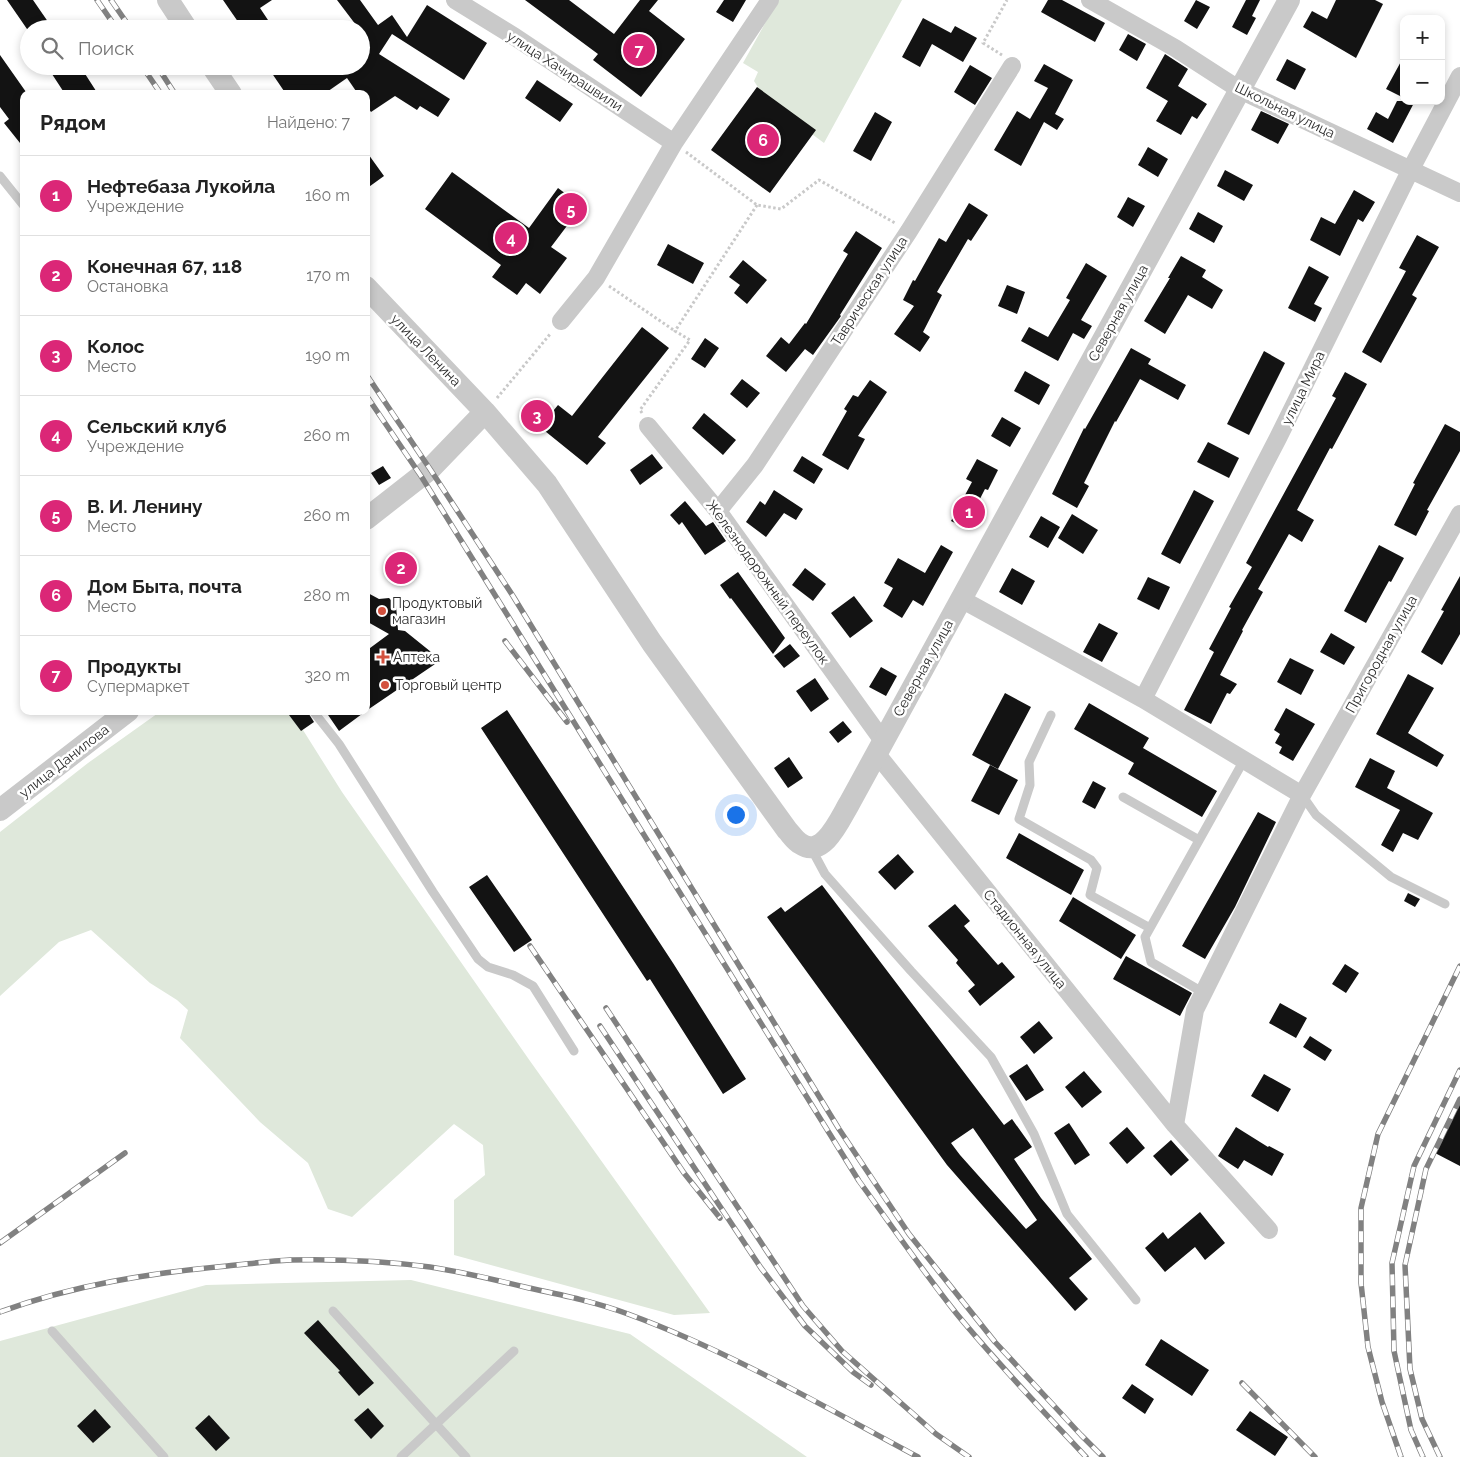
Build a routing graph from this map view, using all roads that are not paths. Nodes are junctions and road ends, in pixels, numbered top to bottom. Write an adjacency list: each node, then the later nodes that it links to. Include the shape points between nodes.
1 (168, 0): 6 (street)
2 (455, 0): 12 (street, улица Хачирашвили)
3 (770, 0): 12 (street)
4 (1289, 0): 11 (street, Северная улица)
5 (1101, 2): 11 (street, Школьная улица)
6 (181, 20)
7 (1012, 66): 21 (street, Таврическая улица, via 755,465)
8 (218, 75): 10 (street)
9 (1460, 76): 13 (street, улица Мира)
10 (228, 90)
11 (1240, 90): 13 (street, Школьная улица); 24 (street, Северная улица)
12 (674, 143): 18 (street, via 596,278)
13 (1411, 169): 15 (street, Школьная улица); 25 (street, улица Мира, via 1278,438)
14 (0, 176): 16 (lane)
15 (1460, 193)
16 (20, 201)
17 (370, 291): 19 (street, улица Ленина)
18 (561, 321)
19 (486, 412): 23 (street, via 430,469); 35 (street, via 546,484 652,643 787,830 801,844)
20 (648, 426): 21 (street, Железнодорожный переулок)
21 (718, 511): 29 (street, Железнодорожный переулок)
22 (1460, 514): 31 (street, Пригородная улица)
23 (370, 517)
24 (961, 599): 25 (street); 29 (street, Северная улица)
25 (1143, 699): 30 (street)
26 (123, 715): 33 (street, улица Данилова)
27 (316, 715): 39 (lane, via 339,744 478,959 488,967 533,986)
28 (1051, 715): 37 (lane, via 1029,762 1030,785 1020,819 1091,860 1097,868 1090,895)
29 (879, 747): 35 (street, Северная улица, via 827,839 820,846); 40 (street, Стадионная улица)
30 (1244, 760): 31 (street); 34 (lane)
31 (1302, 795): 36 (lane, via 1316,815 1391,877); 38 (street)
32 (1123, 796): 34 (lane)
33 (0, 810)
34 (1200, 840): 37 (lane)
35 (810, 847): 42 (lane, via 824,874 991,1057 1034,1134 1067,1214)
36 (1445, 904)
37 (1150, 928): 38 (lane, via 1145,937 1151,962)
38 (1204, 993): 40 (street, via 1195,1010)
39 (574, 1051)
40 (1175, 1126): 41 (street, Стадионная улица)
41 (1269, 1230)
42 (1136, 1300)
43 (333, 1311): 48 (lane)
44 (52, 1331): 46 (lane)
45 (514, 1351): 47 (lane)
46 (164, 1457)
47 (402, 1457)
48 (466, 1457)

